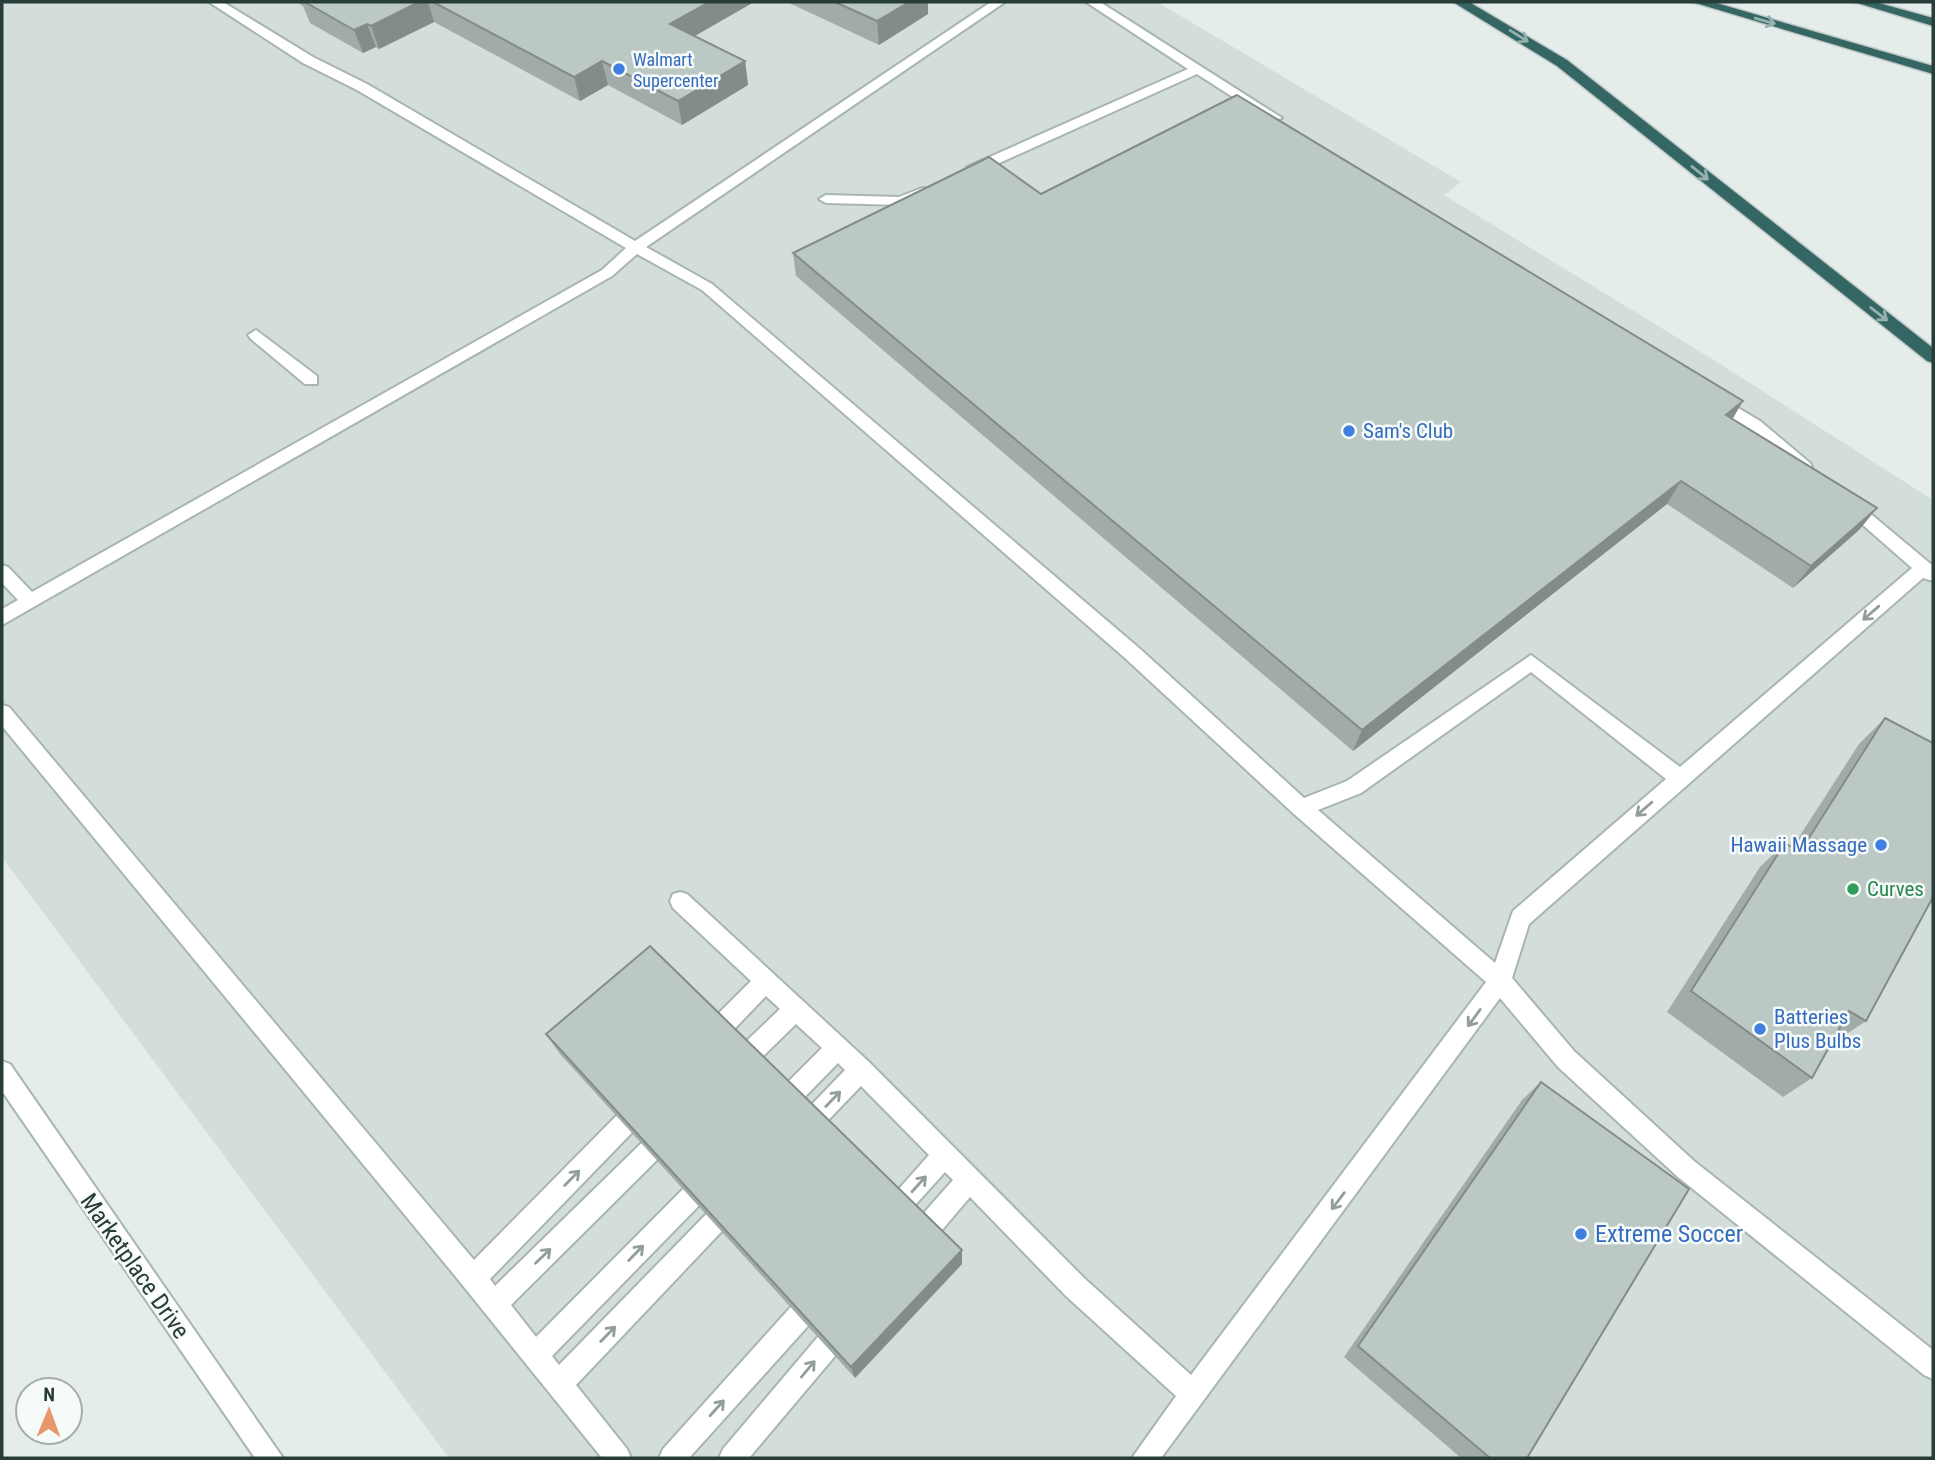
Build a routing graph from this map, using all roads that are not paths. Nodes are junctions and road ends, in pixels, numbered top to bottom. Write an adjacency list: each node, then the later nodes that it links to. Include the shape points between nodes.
1 (215, 2): 14 (lane)
2 (999, 2): 14 (lane)
3 (1092, 2): 8 (lane)
4 (1460, 2): 16 (highway, one-way to 16, via 1562,63)
5 (1699, 2): 9 (highway, one-way to 9)
6 (1861, 2): 7 (highway)
7 (1933, 22)
8 (1198, 69): 10 (lane); 11 (lane)
9 (1933, 70)
10 (1291, 129)
11 (963, 174)
12 (938, 185): 13 (lane, via 901,201)
13 (826, 199)
14 (636, 247): 23 (lane, via 607,273); 27 (lane, via 707,287 1132,653)
15 (256, 335): 17 (lane)
16 (1933, 357)
17 (311, 380)
18 (1696, 388): 19 (lane, via 1754,425)
19 (1818, 479)
20 (1839, 496): 22 (lane)
21 (2, 572): 23 (lane)
22 (1928, 572): 26 (lane, one-way to 26)
23 (30, 602): 24 (lane)
24 (2, 618)
25 (2, 713): 47 (lane)
26 (1679, 778): 27 (lane, via 1531,662 1354,786); 29 (lane, one-way to 29, via 1520,918)
27 (1301, 808): 29 (lane)
28 (680, 901): 30 (lane)
29 (1500, 981): 52 (lane, via 1566,1059 1686,1169); 54 (lane, one-way to 54)
30 (765, 982): 31 (lane); 33 (lane)
31 (794, 1009): 32 (lane); 36 (lane)
32 (837, 1048): 34 (lane); 39 (lane)
33 (697, 1051)
34 (861, 1070): 40 (lane, one-way to 34); 41 (lane)
35 (2, 1072): 55 (lane, Marketplace Drive)
36 (722, 1080)
37 (658, 1091): 47 (lane, one-way to 37)
38 (683, 1119): 49 (lane, one-way to 38)
39 (768, 1119)
40 (791, 1142)
41 (944, 1156): 43 (lane); 45 (lane, one-way to 41)
42 (720, 1168): 51 (lane, one-way to 42)
43 (969, 1180): 46 (lane); 54 (lane, via 1075,1287)
44 (753, 1182): 53 (lane, one-way to 44)
45 (876, 1231)
46 (898, 1262)
47 (473, 1279): 49 (lane)
48 (830, 1283): 57 (lane, one-way to 48)
49 (494, 1304): 51 (lane)
50 (855, 1314): 58 (lane, one-way to 50)
51 (537, 1354): 53 (lane)
52 (1933, 1366)
53 (560, 1383): 56 (lane)
54 (1194, 1395): 59 (lane)
55 (270, 1458)
56 (618, 1458)
57 (671, 1458)
58 (732, 1458)
59 (1145, 1458)

